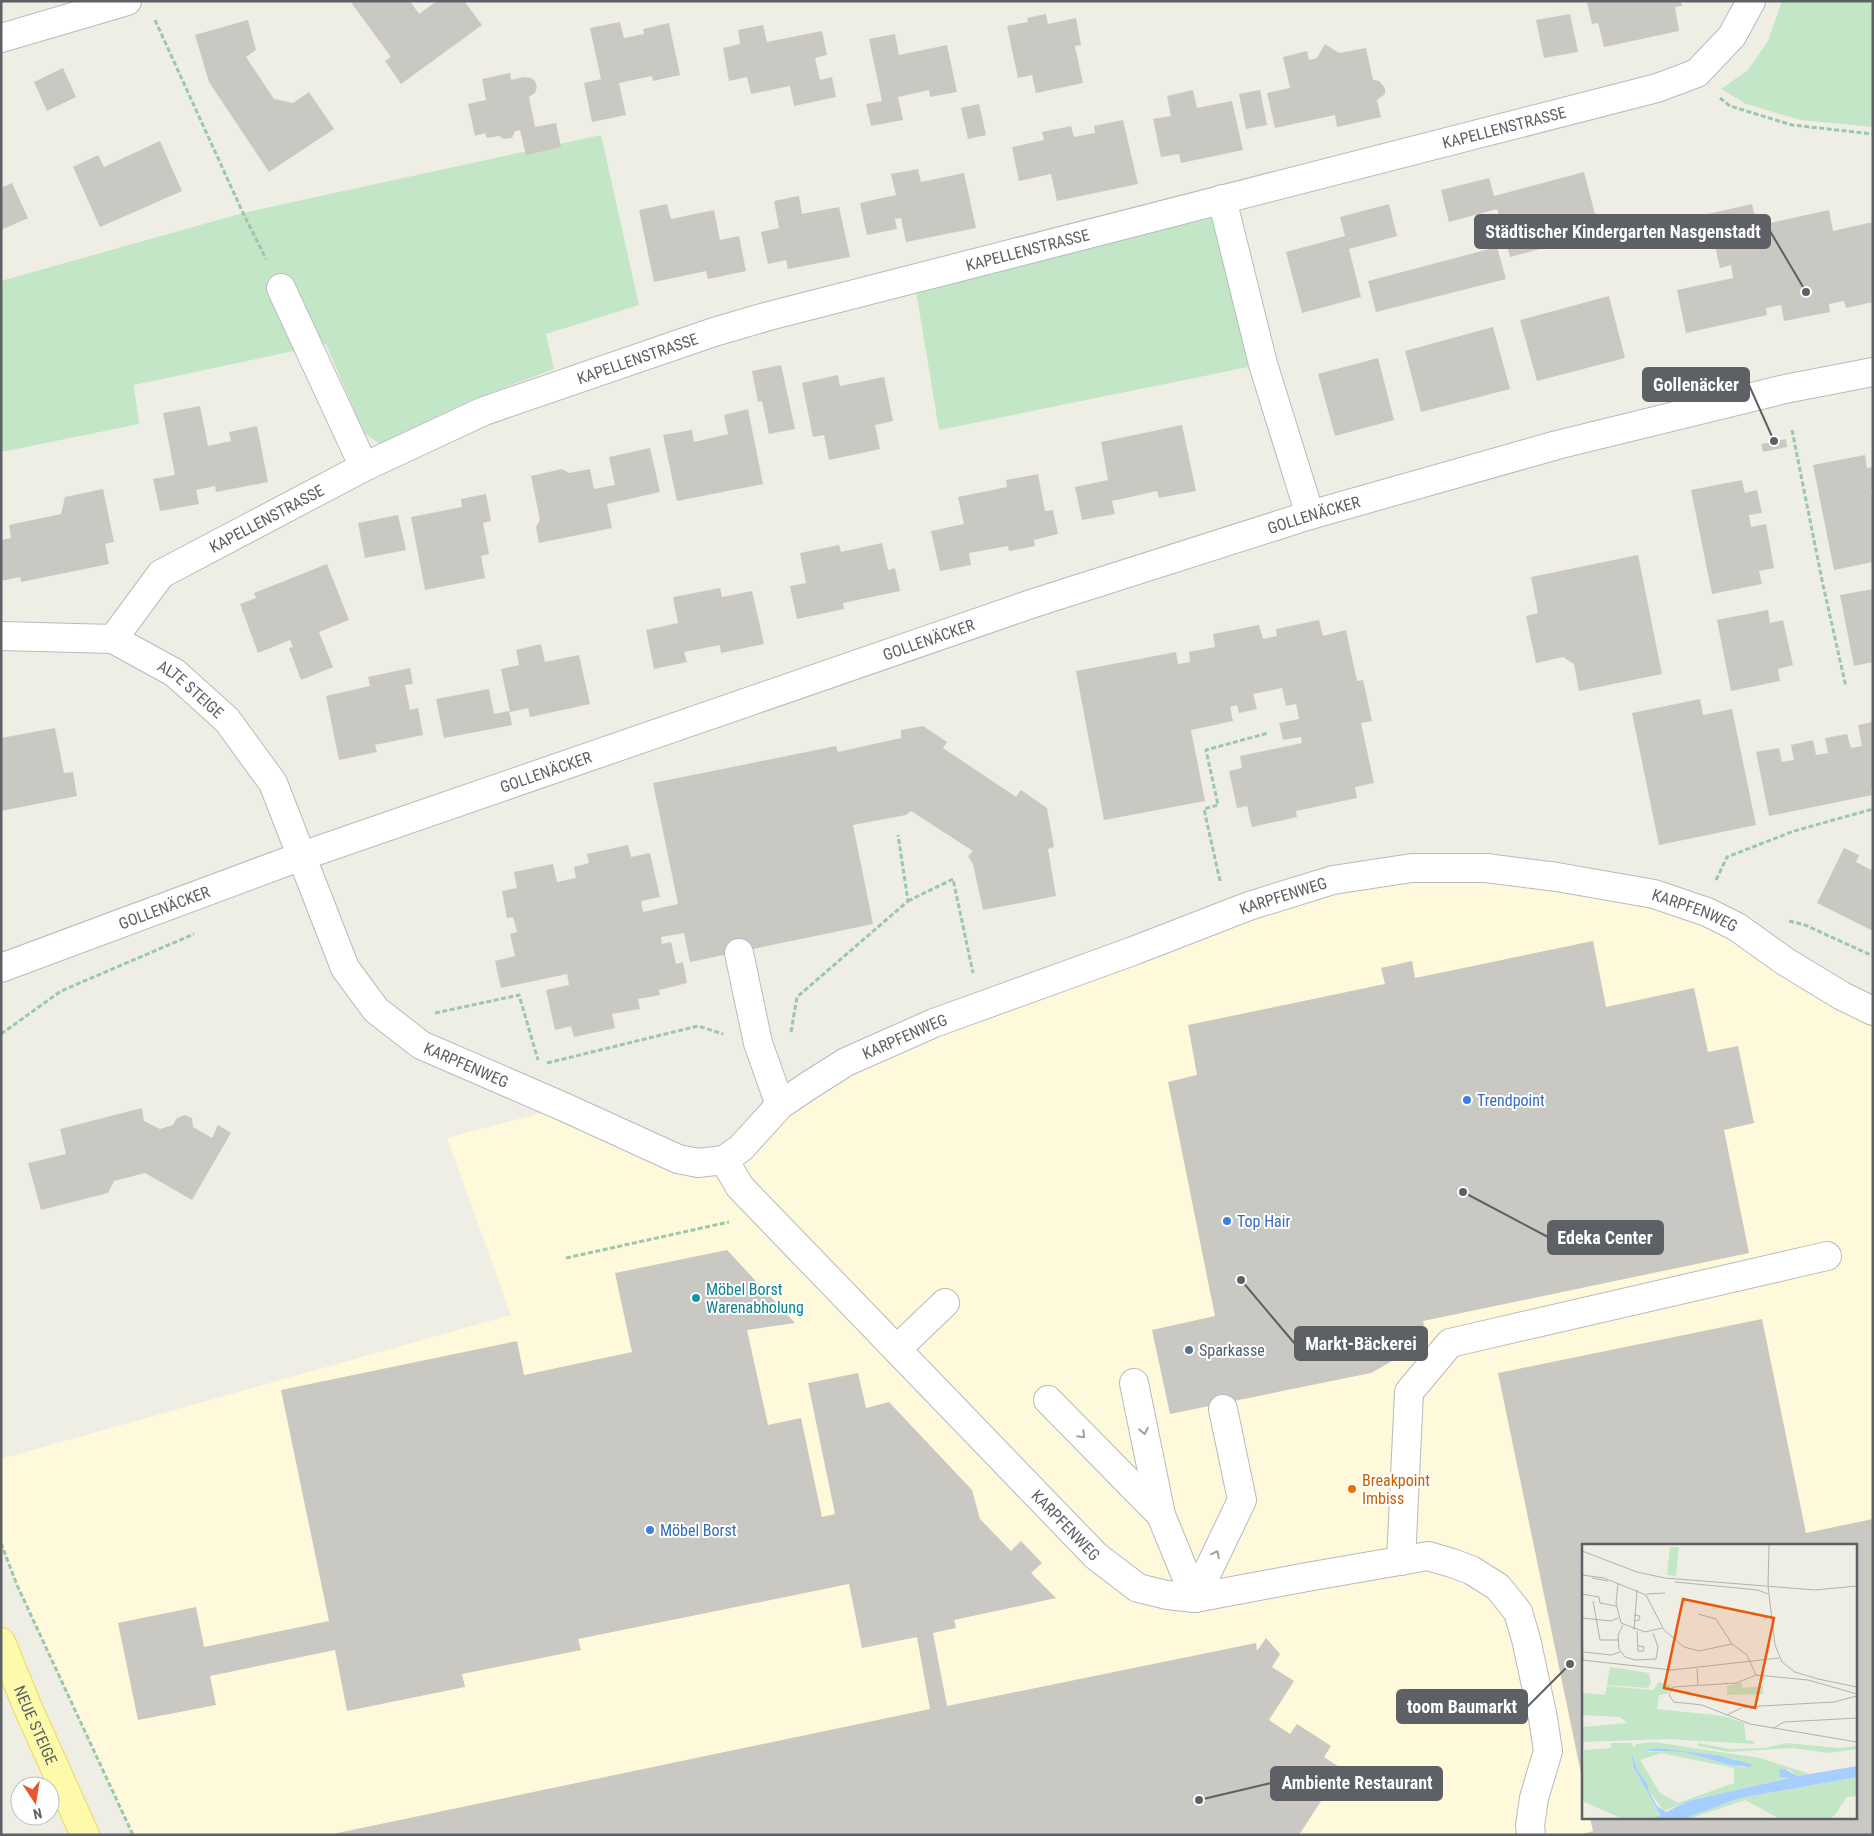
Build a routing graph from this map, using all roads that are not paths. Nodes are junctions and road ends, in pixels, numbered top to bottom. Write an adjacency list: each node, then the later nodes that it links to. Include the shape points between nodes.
1 (127, 1): 3 (street)
2 (1751, 1): 4 (street, KAPELLENSTRASSE, via 1732,36 1696,73 1657,88)
3 (1, 38)
4 (1222, 199): 7 (street, KAPELLENSTRASSE, via 714,332 484,411); 8 (street, via 1263,364)
5 (281, 288): 7 (street)
6 (1873, 372): 8 (street, GOLLENÄCKER, via 1785,389 1557,445)
7 (364, 467): 10 (street, KAPELLENSTRASSE, via 161,574)
8 (1310, 516): 11 (street, GOLLENÄCKER, via 1034,603)
9 (1, 636): 10 (street, ALTE STEIGE)
10 (113, 639): 11 (street, ALTE STEIGE, via 175,673 227,720 273,783)
11 (302, 856): 13 (street, GOLLENÄCKER); 16 (street, KARPFENWEG, via 345,968 376,1010 421,1045 678,1159 698,1163)
12 (739, 953): 15 (street, via 758,1043)
13 (1, 968)
14 (1873, 1011): 15 (street, KARPFENWEG, via 1786,962 1737,927 1707,912 1654,894 1486,868 1412,868 1334,880 1235,911 934,1024 846,1062)
15 (780, 1105): 16 (street, KARPFENWEG, via 741,1148)
16 (724, 1160): 19 (street, KARPFENWEG, via 740,1187)
17 (1827, 1256): 24 (street, via 1450,1343 1409,1392)
18 (945, 1303): 19 (street)
19 (897, 1349): 25 (street, KARPFENWEG, via 1096,1556 1138,1588 1167,1596)
20 (1134, 1383): 23 (street, one-way to 23)
21 (1048, 1400): 23 (street, one-way to 23)
22 (1223, 1408): 25 (street, one-way to 22, via 1242,1500)
23 (1161, 1515): 25 (street)
24 (1401, 1561): 25 (street, KARPFENWEG); 28 (street, KARPFENWEG, via 1428,1556 1471,1570 1498,1588 1518,1612 1542,1709 1548,1751 1534,1798)
25 (1195, 1598)
26 (1, 1642): 27 (main road, NEUE STEIGE)
27 (85, 1835)
28 (1531, 1835)

